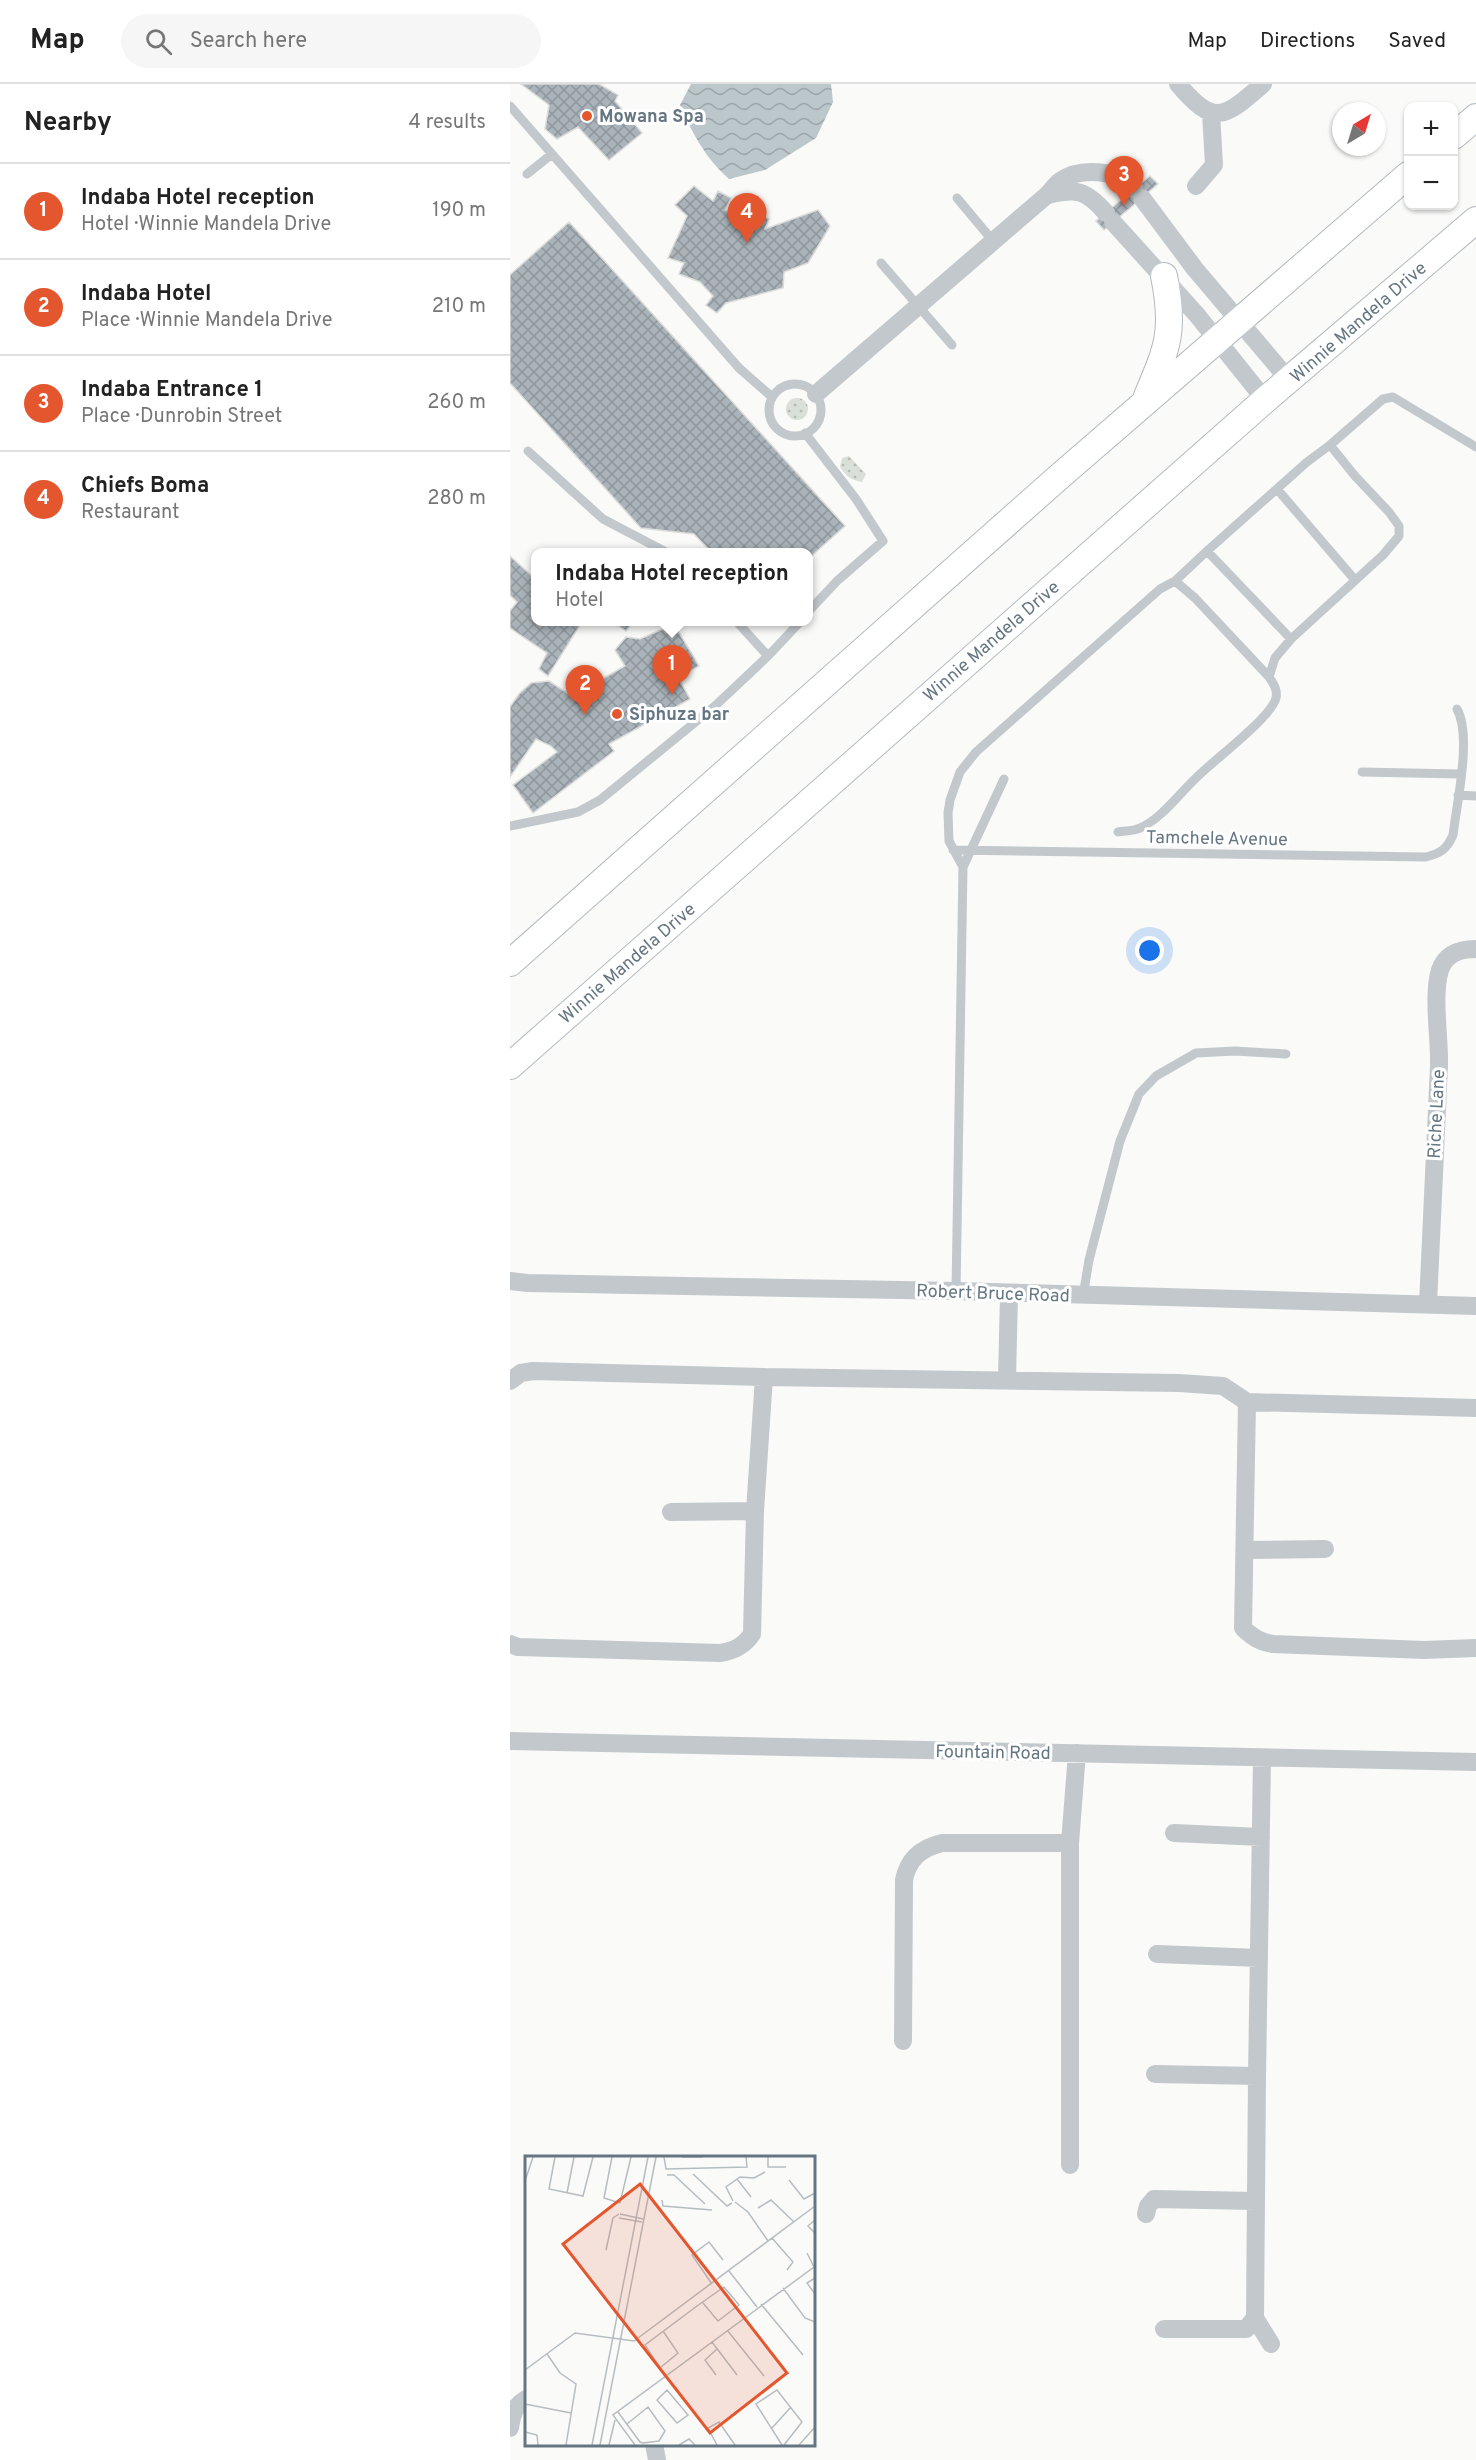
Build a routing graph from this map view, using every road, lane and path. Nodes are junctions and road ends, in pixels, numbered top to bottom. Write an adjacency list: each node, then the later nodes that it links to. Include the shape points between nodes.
1 (1178, 84): 4 (street, via 1193,102)
2 (1263, 84): 4 (street, via 1230,111)
3 (510, 106): 7 (lane)
4 (1211, 113): 10 (street, via 1214,165)
5 (1476, 117): 6 (main road)
6 (1458, 133)
7 (552, 154): 8 (lane); 23 (lane, via 740,368)
8 (527, 174)
9 (1404, 178): 18 (main road)
10 (1196, 186)
11 (1047, 195): 14 (street); 16 (street, via 1066,190 1088,195); 18 (street, via 1059,182 1096,172 1130,185)
12 (957, 198): 14 (lane)
13 (1476, 220): 21 (main road, Winnie Mandela Drive)
14 (993, 241): 17 (street)
15 (881, 263): 17 (lane)
16 (1164, 276): 19 (street); 25 (main road, via 1170,304 1166,352)
17 (918, 306): 20 (lane); 22 (street)
18 (1239, 321): 19 (main road); 21 (street)
19 (1218, 339): 24 (street); 25 (main road)
20 (952, 345)
21 (1289, 381): 24 (main road, Winnie Mandela Drive)
22 (816, 394): 23 (lane, via 802,384 793,384); 26 (lane, via 820,416 812,430)
23 (772, 397): 26 (lane, via 770,412 776,427 790,435)
24 (1265, 400): 55 (main road, Winnie Mandela Drive)
25 (1144, 402): 53 (main road)
26 (805, 433): 35 (lane, via 884,540)
27 (1330, 445): 28 (lane, via 1383,399 1393,397); 30 (lane); 33 (lane, via 1399,526 1399,536)
28 (1476, 447)
29 (528, 451): 31 (lane, via 603,519)
30 (1277, 489): 32 (lane); 33 (lane)
31 (658, 548)
32 (1207, 551): 34 (lane); 38 (lane)
33 (1355, 580): 38 (lane)
34 (1175, 581): 40 (lane); 49 (lane, via 1160,589 976,752 960,772 950,800 949,842)
35 (813, 607)
36 (741, 626): 39 (lane)
37 (795, 626): 39 (lane)
38 (1291, 639): 40 (lane, via 1275,658)
39 (768, 656): 47 (lane, via 715,706 600,800 578,812)
40 (1269, 677): 48 (lane, via 1276,699 1249,731 1154,819 1140,828)
41 (1457, 709): 43 (lane, via 1463,719 1465,744)
42 (1362, 772): 43 (lane)
43 (1460, 774): 45 (lane)
44 (1004, 779): 50 (lane)
45 (1458, 795): 46 (lane); 50 (lane, Tamchele Avenue, via 1449,846 1426,857)
46 (1476, 796)
47 (510, 826)
48 (1118, 832)
49 (953, 850): 50 (lane, Tamchele Avenue); 51 (lane)
50 (970, 850): 51 (lane)
51 (963, 867): 57 (lane)
52 (1476, 950): 60 (street, Riche Lane, via 1453,953 1440,971)
53 (510, 963)
54 (1286, 1054): 59 (lane, via 1196,1053 1156,1076 1139,1094 1120,1141)
55 (510, 1066)
56 (510, 1281): 57 (street, Robert Bruce Road)
57 (956, 1292): 58 (street, Robert Bruce Road)
58 (1008, 1294): 59 (street, Robert Bruce Road); 63 (street)
59 (1083, 1296): 60 (street, Robert Bruce Road)
60 (1428, 1304): 61 (street, Robert Bruce Road)
61 (1476, 1306)
62 (764, 1377): 63 (street); 64 (street, via 533,1371); 67 (street)
63 (1007, 1379): 65 (street, via 1223,1386)
64 (510, 1381)
65 (1247, 1402): 66 (street); 70 (street)
66 (1476, 1408)
67 (755, 1511): 68 (street); 71 (street, via 752,1634 739,1648 720,1653)
68 (671, 1512)
69 (1325, 1549): 70 (street)
70 (1246, 1550): 72 (street, via 1243,1628 1262,1642 1424,1650)
71 (510, 1644)
72 (1476, 1648)
73 (510, 1741): 74 (street, Fountain Road)
74 (1077, 1753): 75 (street, Fountain Road); 79 (street)
75 (1262, 1759): 76 (street, Fountain Road); 78 (street)
76 (1476, 1762)
77 (1174, 1833): 78 (street)
78 (1261, 1837): 81 (street)
79 (1070, 1844): 82 (street, via 942,1843 929,1846 912,1860 904,1880); 85 (street)
80 (1157, 1954): 81 (street)
81 (1259, 1958): 84 (street)
82 (903, 2041)
83 (1155, 2073): 84 (street)
84 (1257, 2076): 86 (street)
85 (1070, 2165)
86 (1255, 2201): 87 (street, via 1154,2199); 88 (street)
87 (1146, 2214)
88 (1255, 2318): 89 (street, via 1246,2329); 90 (street)
89 (1164, 2329)
90 (1271, 2344)
91 (525, 2400): 92 (street, via 512,2414)
92 (510, 2428)
93 (654, 2445): 94 (street)
94 (657, 2460)

